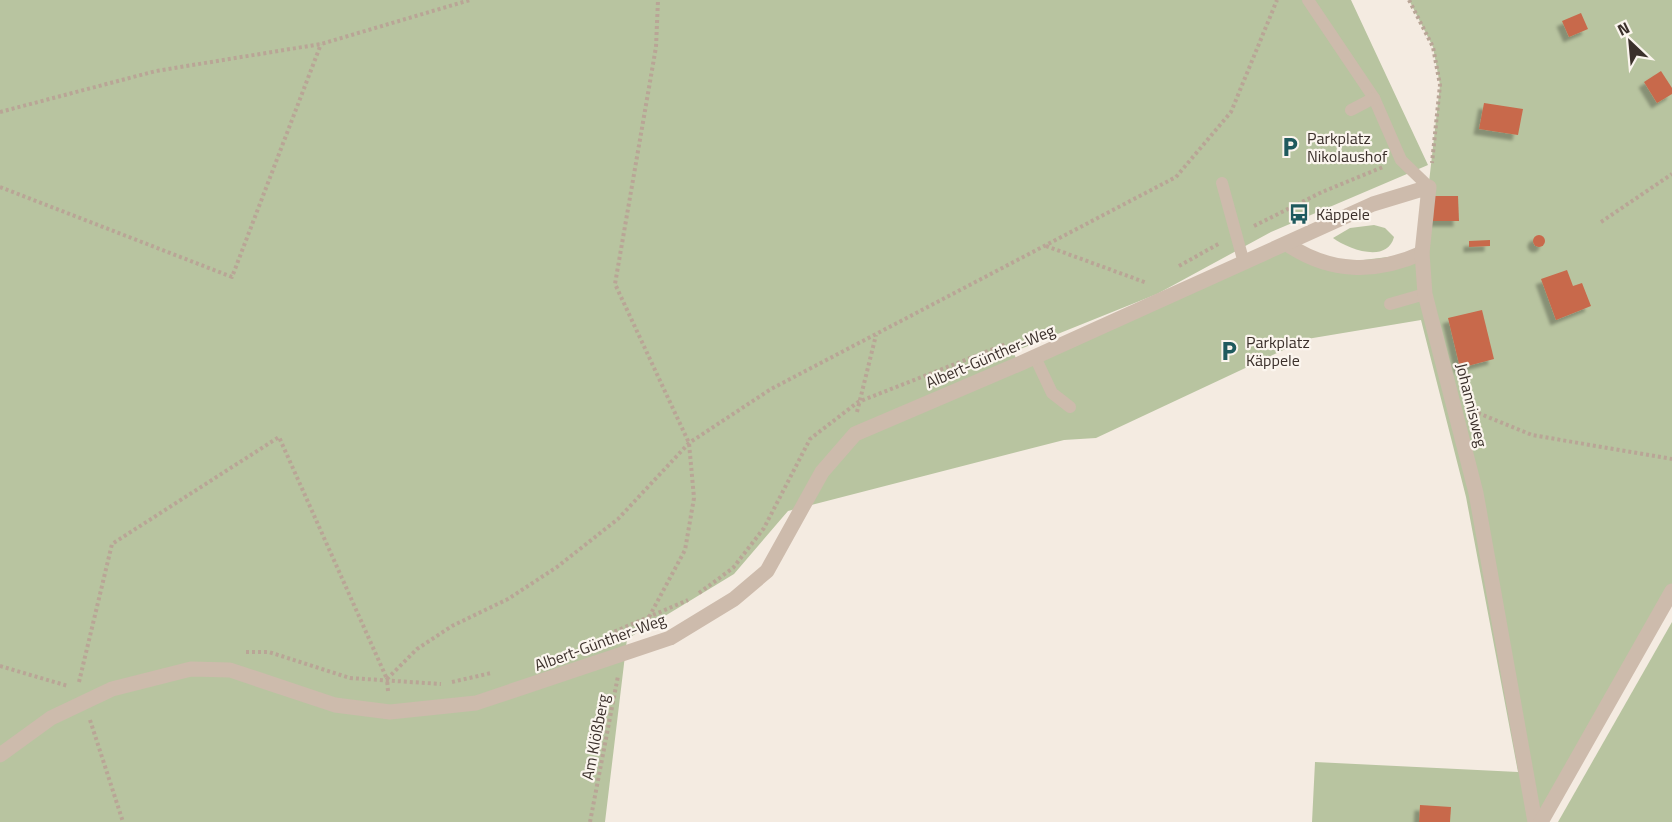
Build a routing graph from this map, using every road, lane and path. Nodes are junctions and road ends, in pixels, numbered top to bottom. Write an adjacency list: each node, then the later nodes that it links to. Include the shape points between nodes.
1 (470, 0): 6 (path)
2 (658, 0): 33 (path, via 656,47 615,284)
3 (1277, 0): 18 (path, via 1231,112 1176,177)
4 (1308, 0): 7 (lane)
5 (1409, 0): 14 (path, via 1433,47 1440,85)
6 (321, 44): 9 (path, via 156,71); 13 (path, via 232,277)
7 (1374, 98): 8 (lane); 10 (lane)
8 (1351, 110)
9 (0, 112)
10 (1401, 160): 14 (lane); 16 (path, via 1322,192)
11 (1672, 174): 15 (path)
12 (1222, 183): 16 (lane)
13 (0, 187)
14 (1429, 187): 17 (street, Albert-Günther-Weg, via 1373,204); 19 (street, Johannisweg)
15 (1601, 222)
16 (1236, 235): 20 (lane); 21 (path)
17 (1287, 244): 19 (street, via 1319,261 1359,268 1390,265); 20 (street, Albert-Günther-Weg)
18 (1046, 246): 23 (path); 27 (path)
19 (1422, 253): 25 (street, Johannisweg)
20 (1244, 263): 29 (street, Albert-Günther-Weg)
21 (1177, 267)
22 (1158, 278): 23 (path)
23 (1148, 283): 24 (path)
24 (1137, 288)
25 (1425, 294): 26 (lane); 49 (street, Johannisweg, via 1476,493)
26 (1390, 304)
27 (876, 334): 30 (path); 33 (path, via 771,389)
28 (1009, 342): 30 (path)
29 (1035, 357): 31 (lane, via 1052,393); 39 (street, Albert-Günther-Weg, via 855,434 822,472 767,571 734,599 670,638)
30 (858, 402): 36 (path, via 810,439 764,528 734,568 691,599)
31 (1070, 407)
32 (1475, 412): 34 (path, via 1532,435)
33 (689, 443): 36 (path, via 694,498 685,550); 42 (path, via 618,519 508,598 417,649)
34 (1672, 459)
35 (1672, 591): 50 (street)
36 (649, 617): 37 (path)
37 (607, 634)
38 (245, 652): 42 (path, via 269,652 350,678)
39 (623, 656): 45 (street, Albert-Günther-Weg, via 476,703); 48 (path, Am Klößberg)
40 (0, 666): 44 (path)
41 (501, 671): 42 (path, via 443,684)
42 (387, 679): 44 (path, via 279,437 112,544); 45 (path)
43 (86, 684): 44 (path)
44 (81, 695): 45 (street, Albert-Günther-Weg, via 190,669 230,670 335,705); 46 (street, Albert-Günther-Weg); 47 (path)
45 (390, 712)
46 (0, 755)
47 (123, 822)
48 (590, 822)
49 (1535, 822)
50 (1541, 822)

